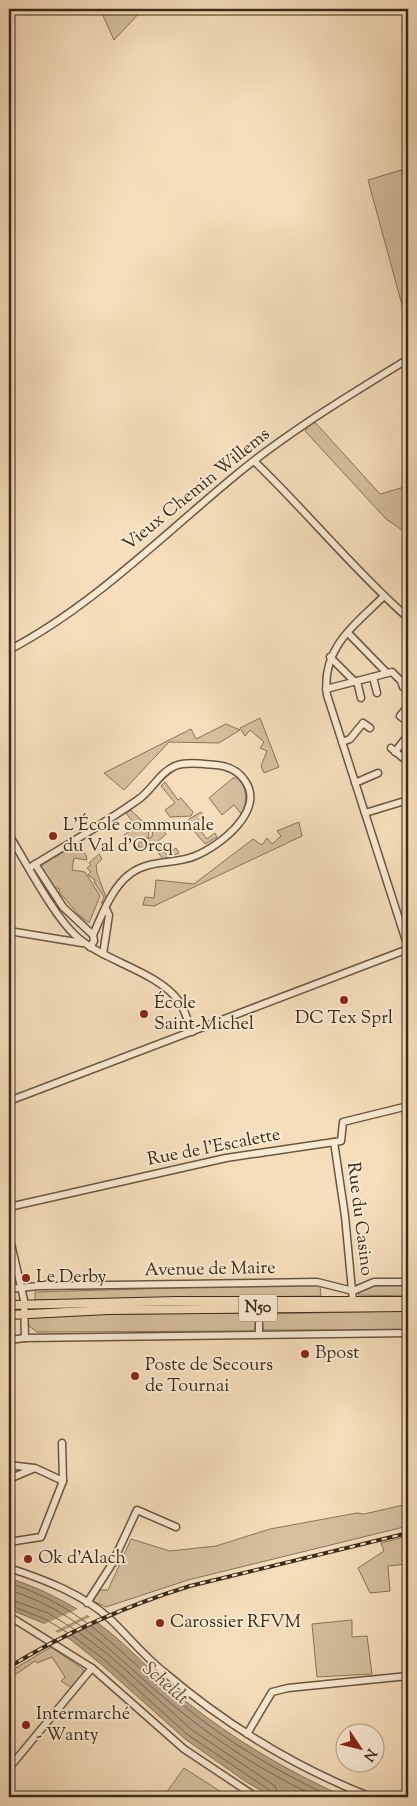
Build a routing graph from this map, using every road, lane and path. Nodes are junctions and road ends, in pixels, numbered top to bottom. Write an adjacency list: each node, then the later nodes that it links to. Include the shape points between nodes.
1 (408, 359): 2 (street, Vieux Chemin Willems)
2 (254, 461): 3 (street); 6 (street, Vieux Chemin Willems, via 73,609)
3 (384, 596): 4 (street); 5 (street)
4 (408, 618)
5 (348, 633): 7 (street); 8 (street)
6 (9, 650)
7 (330, 657): 10 (street); 12 (street)
8 (388, 674): 9 (street); 11 (street, via 392,672)
9 (373, 677): 10 (street); 13 (street)
10 (356, 682): 12 (street); 14 (street)
11 (403, 687)
12 (326, 690): 19 (street)
13 (377, 693)
14 (361, 698)
15 (408, 712): 16 (street, via 405,710 400,716)
16 (408, 722)
17 (370, 728): 19 (street, via 363,723 350,739)
18 (408, 735): 20 (street, via 393,750)
19 (342, 742): 22 (street)
20 (408, 762)
21 (378, 774): 22 (street)
22 (355, 783): 24 (street)
23 (408, 800): 24 (street)
24 (365, 813): 32 (street)
25 (9, 835): 26 (street)
26 (32, 866): 27 (street, via 139,799 174,766 222,766 242,776 251,801 240,823 198,855 135,870 122,881); 30 (street); 31 (street, via 68,928)
27 (106, 908): 29 (street, via 109,915); 30 (street)
28 (9, 931): 31 (street)
29 (106, 939): 30 (street); 33 (street)
30 (92, 941): 31 (street); 33 (street)
31 (84, 943)
32 (408, 948): 34 (street)
33 (103, 954): 34 (street, via 169,991 181,1006)
34 (192, 1032): 35 (street)
35 (9, 1101)
36 (408, 1106): 37 (street, via 343,1122 341,1141)
37 (334, 1142): 38 (street, Rue de l'Escalette, via 226,1158); 43 (street, Rue du Casino)
38 (9, 1206)
39 (9, 1235): 41 (street)
40 (408, 1282): 43 (street, via 374,1282)
41 (22, 1288): 42 (street, Avenue de Maire); 43 (street, Avenue de Maire, via 317,1282); 46 (street)
42 (9, 1289)
43 (353, 1291): 45 (street, Rue du Casino)
44 (408, 1300): 45 (main road, Avenue de Maire / N50)
45 (353, 1301): 46 (main road, Avenue de Maire / N50)
46 (24, 1304): 47 (main road, Avenue de Maire / N50); 50 (street)
47 (9, 1305)
48 (408, 1307): 49 (main road, N50)
49 (259, 1308): 50 (main road, N50); 53 (street)
50 (23, 1313): 51 (main road, N50); 54 (street)
51 (9, 1315)
52 (408, 1333): 53 (street)
53 (259, 1334): 54 (street)
54 (25, 1338): 55 (street)
55 (9, 1340)
56 (62, 1443): 60 (street)
57 (9, 1465): 58 (street)
58 (35, 1468): 59 (street); 60 (street)
59 (9, 1479)
60 (63, 1480): 62 (street, via 41,1538)
61 (176, 1527): 64 (street, via 137,1510 112,1564)
62 (9, 1542)
63 (9, 1568): 64 (street, via 51,1583)
64 (87, 1603): 68 (street, via 109,1618 163,1672)
65 (9, 1616): 66 (street)
66 (92, 1668): 69 (street); 70 (street, via 204,1764)
67 (408, 1676): 68 (street, via 272,1692)
68 (247, 1734): 71 (street, via 306,1768)
69 (9, 1768)
70 (256, 1797)
71 (371, 1797)

